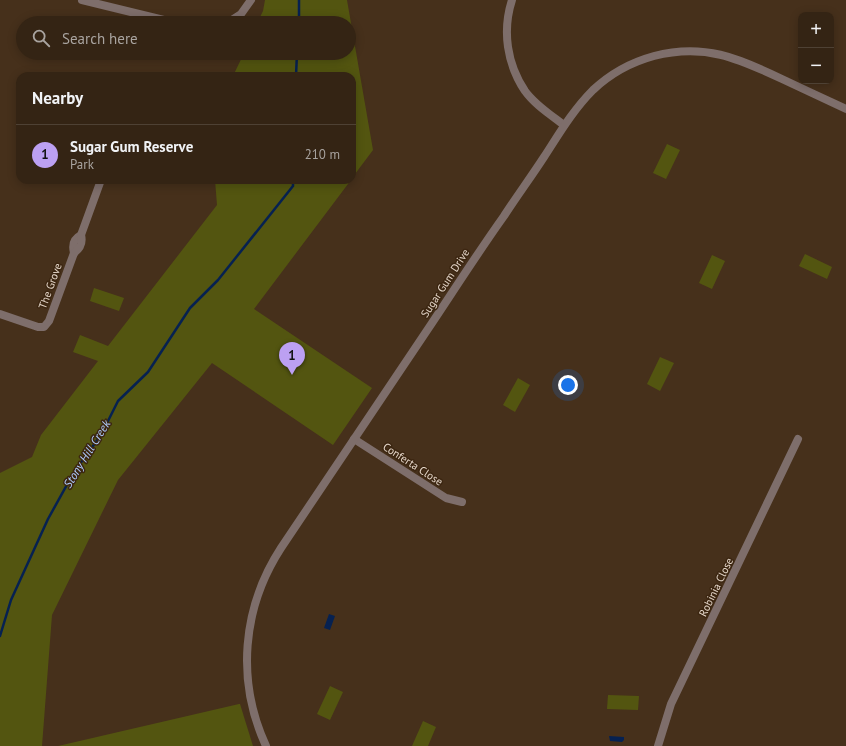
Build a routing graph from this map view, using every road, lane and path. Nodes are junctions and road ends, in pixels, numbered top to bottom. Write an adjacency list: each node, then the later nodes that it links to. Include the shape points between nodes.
1 (82, 0): 4 (street)
2 (252, 0): 5 (street)
3 (512, 0): 7 (street, via 506,31 513,67 536,103)
4 (147, 16)
5 (238, 16)
6 (846, 109): 7 (street, Sugar Gum Drive, via 741,60 711,52 689,51 655,55 621,69 593,90)
7 (564, 125): 10 (street, Sugar Gum Drive)
8 (99, 184): 9 (street, The Grove, via 80,235 81,245 74,252 49,321 44,327 38,328)
9 (0, 314)
10 (354, 439): 12 (street, Conferta Close, via 446,498); 13 (street, Sugar Gum Drive, via 271,563 253,612 248,638 249,684 255,718)
11 (798, 439): 14 (street, Robinia Close, via 671,704)
12 (462, 502)
13 (266, 746)
14 (658, 746)

